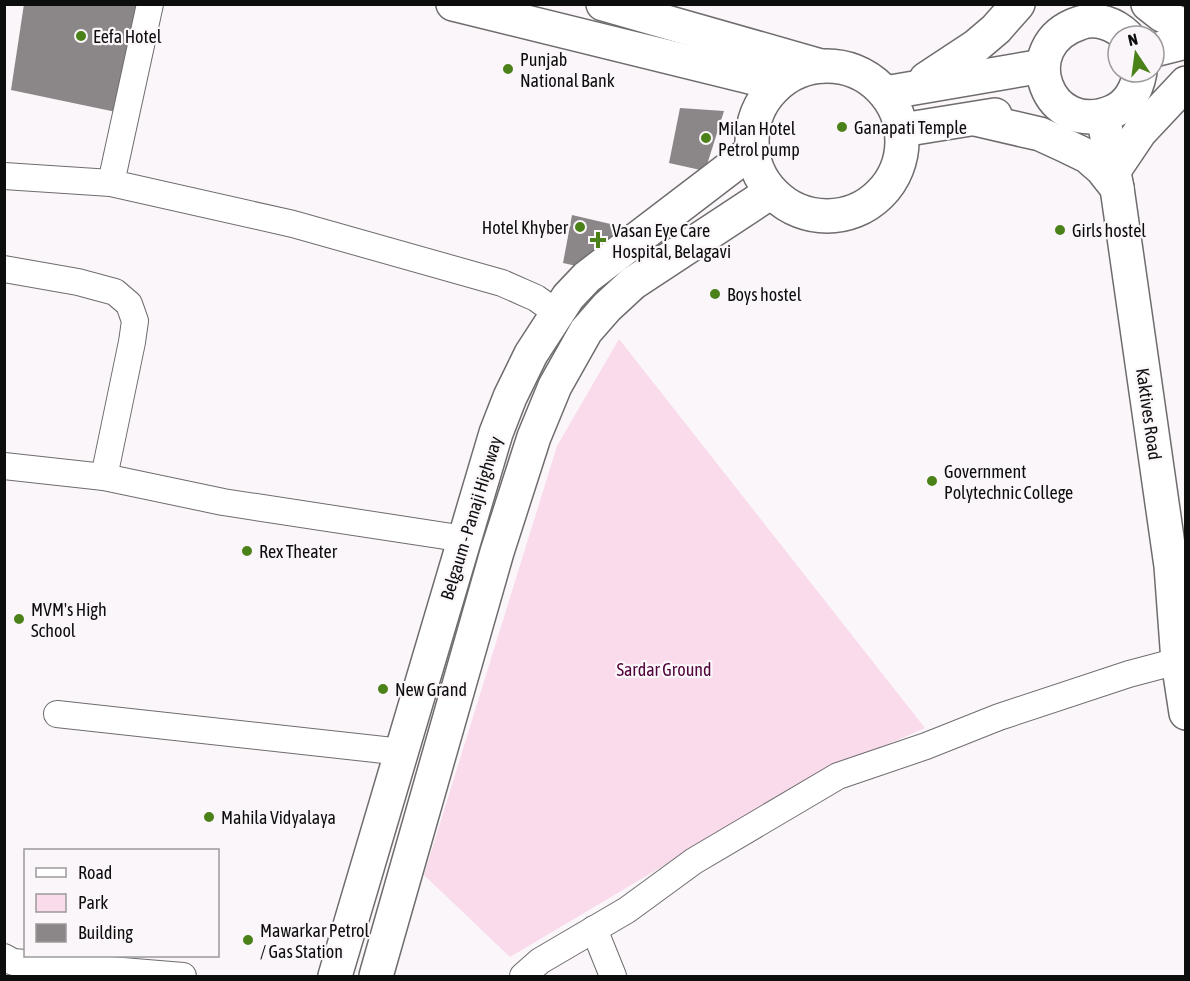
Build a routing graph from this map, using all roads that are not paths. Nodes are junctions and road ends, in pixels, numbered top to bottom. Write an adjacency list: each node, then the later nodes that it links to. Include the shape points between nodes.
1 (150, 4): 27 (street)
2 (453, 4): 9 (main road)
3 (1018, 4): 19 (main road, via 996,29 959,59)
4 (1148, 4): 8 (main road)
5 (621, 7): 9 (street); 12 (main road)
6 (1067, 15): 7 (main road, via 1085,21); 13 (main road, via 1047,50)
7 (1109, 21)
8 (1185, 27)
9 (609, 42): 17 (main road)
10 (1185, 42): 11 (main road)
11 (1166, 47)
12 (821, 66): 17 (main road, via 798,72); 19 (main road, via 851,70)
13 (1043, 66): 19 (main road); 20 (main road, via 1044,81)
14 (1185, 73): 15 (main road)
15 (1166, 75)
16 (1185, 83): 26 (main road, via 1140,132)
17 (778, 84): 24 (main road, via 762,103 753,126)
18 (1136, 84): 21 (main road, via 1130,99)
19 (898, 90): 23 (main road)
20 (1059, 105): 21 (main road, via 1087,117); 22 (main road)
21 (1103, 116): 26 (main road, Kaktives Road)
22 (975, 119): 23 (main road); 26 (main road, via 1040,134 1087,156)
23 (902, 130): 28 (main road, via 900,161 886,189 851,213 829,217 808,214 788,206)
24 (752, 151): 28 (main road, via 758,173); 30 (main road, Belgaum - Panaji Highway, via 587,277)
25 (4, 176): 27 (street)
26 (1115, 180): 34 (main road, Kaktives Road)
27 (111, 183): 30 (street, via 293,224 502,283 536,298)
28 (771, 192): 43 (main road, Belgaum - Panaji Highway, via 633,283 586,331 555,386 496,552)
29 (4, 269): 32 (street, via 115,292 129,304 135,321 132,342)
30 (557, 313): 33 (main road, Belgaum - Panaji Highway, via 510,397)
31 (4, 466): 32 (street)
32 (104, 477): 33 (street, via 224,502)
33 (465, 539): 38 (main road, Belgaum - Panaji Highway)
34 (1178, 564): 35 (main road, Kaktives Road)
35 (1178, 661): 36 (main road, Kaktives Road); 39 (street, via 999,717 838,776 694,861)
36 (1185, 713)
37 (57, 714): 38 (street)
38 (402, 752): 42 (main road, Belgaum - Panaji Highway)
39 (594, 929): 44 (street, via 540,961); 45 (street)
40 (4, 957): 41 (street, via 13,962)
41 (183, 976)
42 (335, 976)
43 (376, 976)
44 (523, 976)
45 (612, 976)

